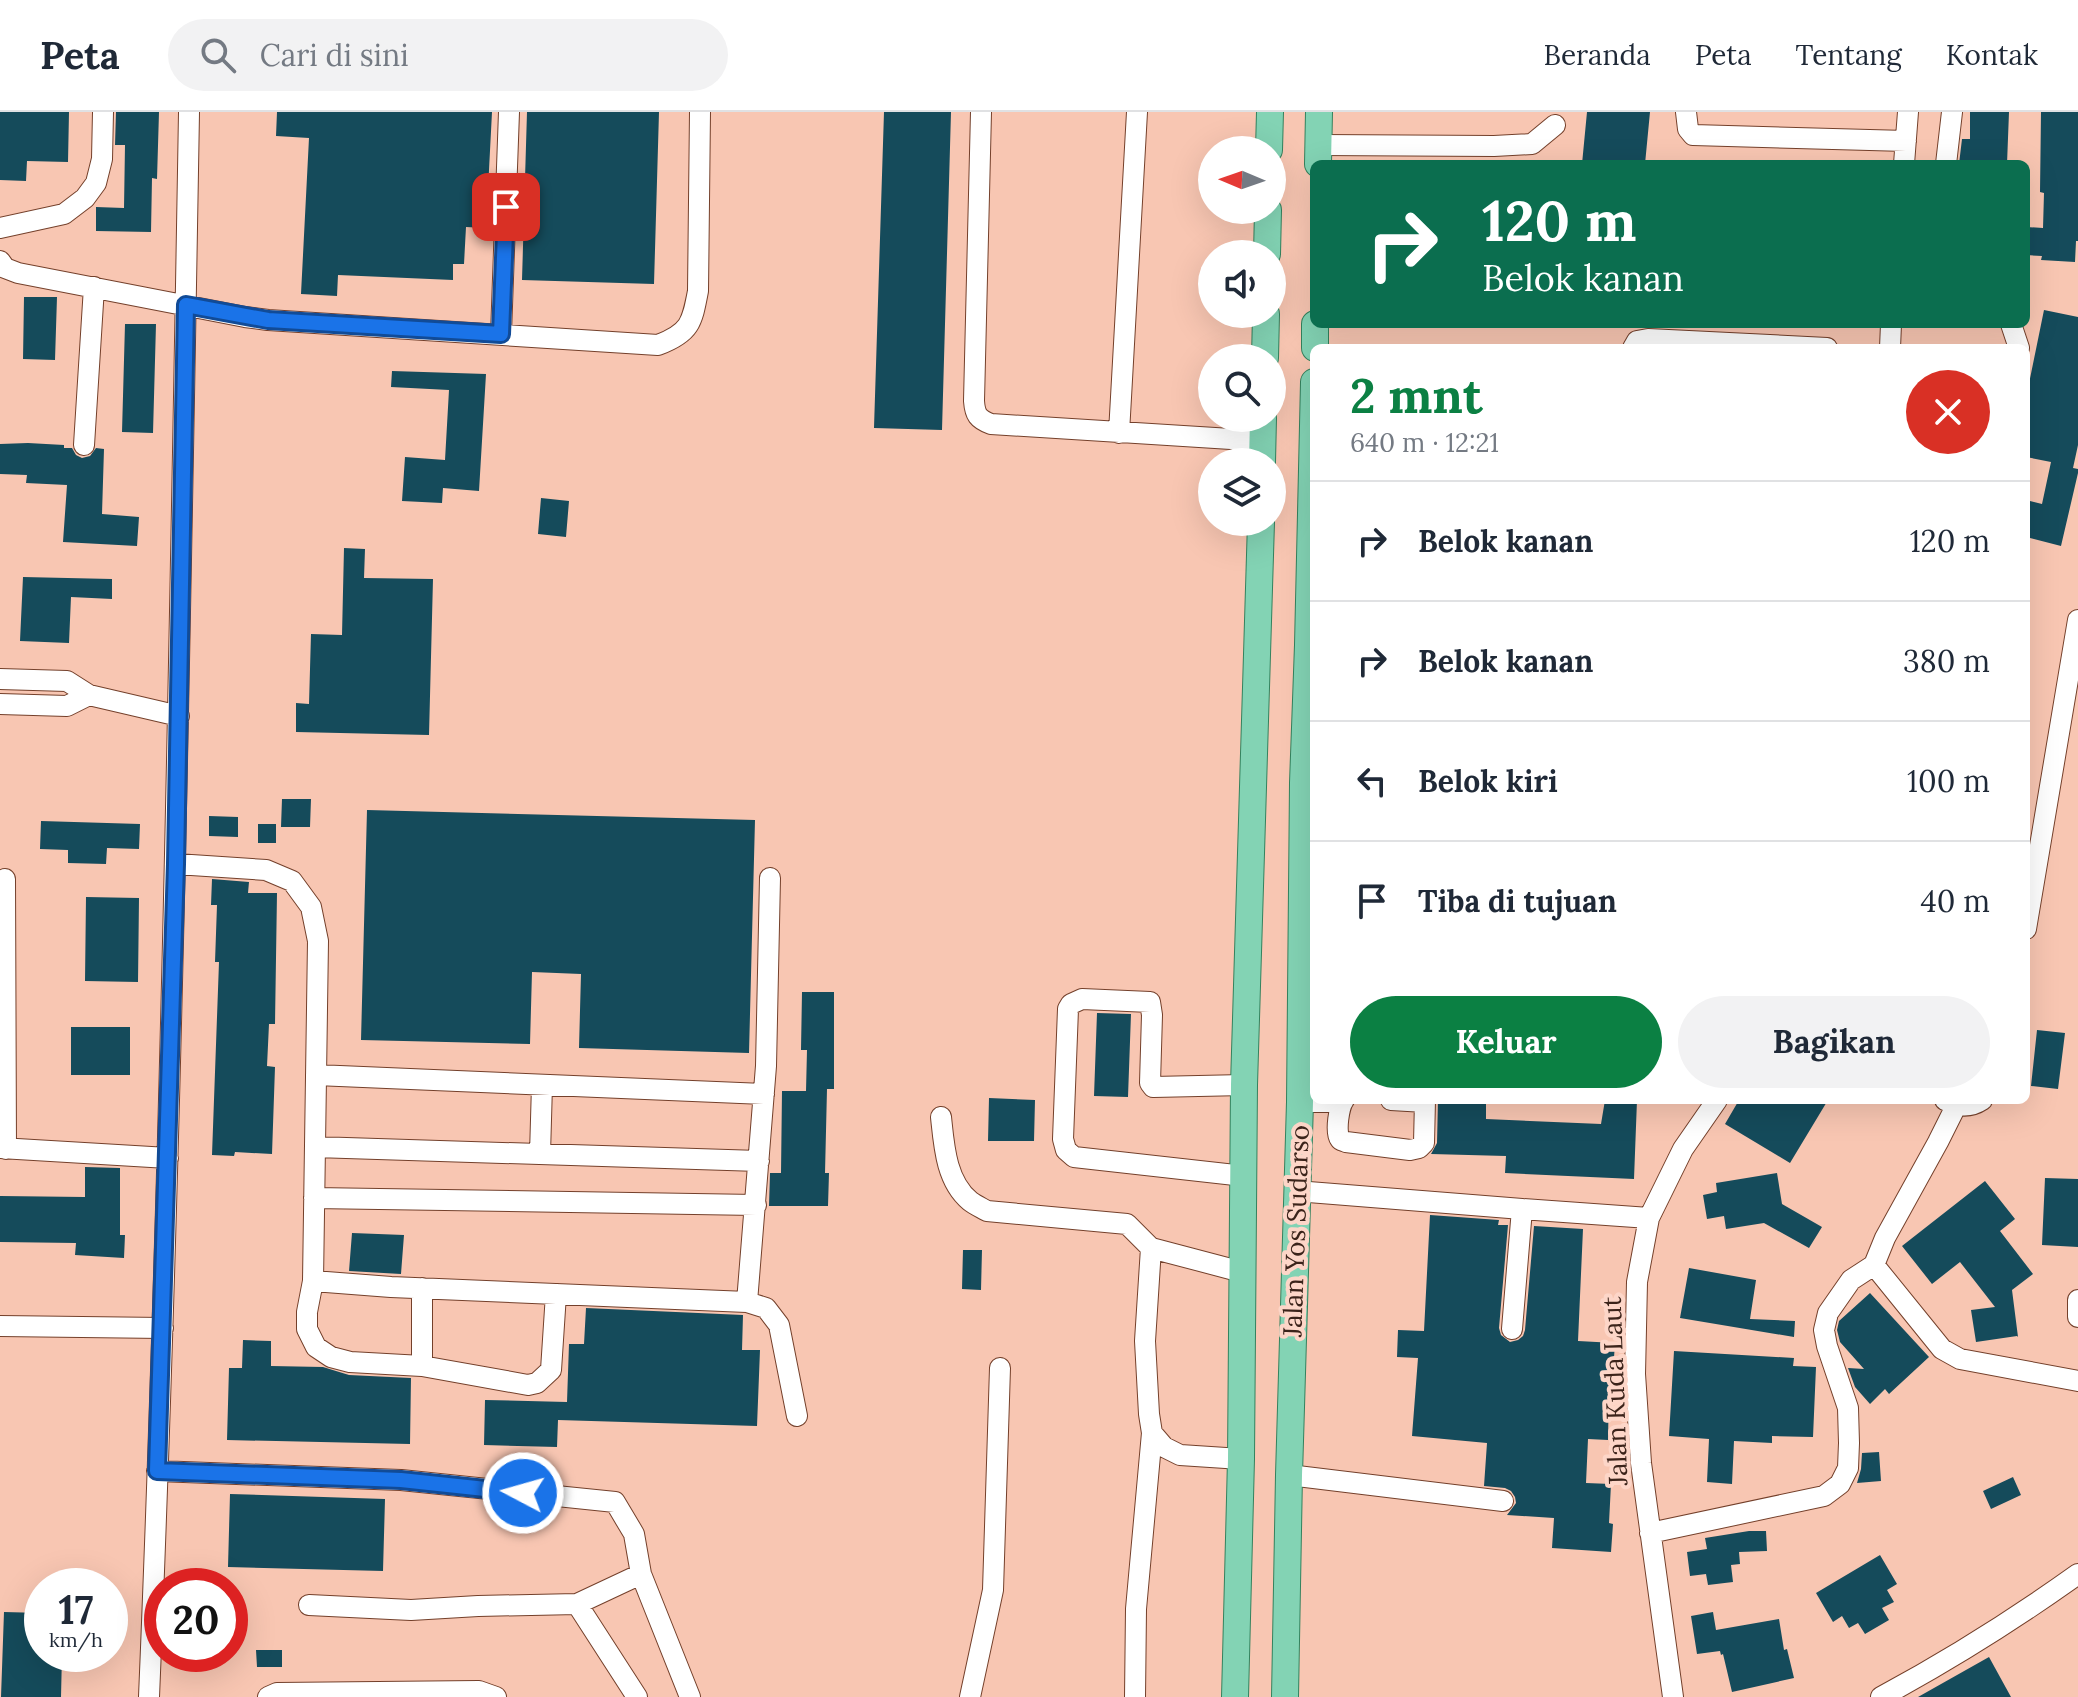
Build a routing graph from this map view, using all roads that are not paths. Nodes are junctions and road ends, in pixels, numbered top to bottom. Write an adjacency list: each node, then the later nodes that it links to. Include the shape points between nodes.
1 (103, 112): 18 (street, via 102,159 96,183 85,198 64,214)
2 (189, 112): 21 (street)
3 (509, 112): 22 (street)
4 (700, 112): 22 (street, via 698,291 686,330 658,345)
5 (981, 112): 25 (street, via 975,412 991,424)
6 (1137, 112): 25 (street)
7 (1270, 112): 13 (main road)
8 (1319, 112): 15 (main road)
9 (1686, 112): 14 (street, via 1693,135)
10 (1908, 112): 14 (street)
11 (1952, 112): 17 (street)
12 (1555, 125): 15 (street, via 1532,144)
13 (1269, 136)
14 (1906, 141): 16 (street)
15 (1319, 154)
16 (1904, 160)
17 (1946, 160)
18 (0, 228)
19 (0, 261): 20 (street, via 18,273)
20 (94, 287): 21 (street); 27 (street)
21 (186, 305): 22 (street, via 268,320); 34 (street)
22 (501, 334)
23 (1635, 344): 24 (street, via 1648,339)
24 (1747, 344)
25 (1119, 433): 26 (street)
26 (1263, 440)
27 (84, 445)
28 (1261, 536): 43 (main road, Jalan Yos Sudarso)
29 (2078, 620): 39 (street)
30 (0, 679): 32 (street, via 67,681)
31 (1310, 692): 35 (main road, Jalan Yos Sudarso)
32 (89, 695): 33 (street, via 67,706); 34 (street)
33 (0, 704)
34 (179, 716): 36 (street)
35 (1308, 786): 40 (main road, Jalan Yos Sudarso)
36 (176, 864): 41 (street, via 266,870 292,881 311,907 318,941); 55 (street)
37 (770, 878): 44 (street)
38 (5, 879): 53 (street)
39 (2030, 905)
40 (1308, 949): 45 (main road, Jalan Yos Sudarso)
41 (316, 1075): 42 (street); 52 (street)
42 (542, 1085): 44 (street); 54 (street)
43 (1244, 1085): 57 (main road, Jalan Yos Sudarso); 57 (street, via 1153,1087 1150,1002 1082,999 1068,1009 1066,1150 1074,1157)
44 (764, 1094): 56 (street)
45 (1300, 1102): 46 (street); 58 (main road, Jalan Yos Sudarso)
46 (1310, 1102)
47 (1342, 1104): 48 (street, via 1341,1140 1410,1150 1424,1143)
48 (1425, 1104)
49 (1714, 1104): 62 (street, Jalan Kuda Laut, via 1683,1149)
50 (1951, 1104): 64 (street)
51 (941, 1117): 63 (street, via 953,1178 969,1201 987,1211 1127,1224)
52 (315, 1147): 54 (street); 59 (street)
53 (3, 1149): 55 (street)
54 (540, 1154): 56 (street)
55 (168, 1158): 73 (street)
56 (759, 1161): 60 (street)
57 (1244, 1176): 65 (main road, Jalan Yos Sudarso)
58 (1296, 1191): 61 (street); 82 (main road, Jalan Yos Sudarso)
59 (314, 1198): 60 (street); 66 (street)
60 (756, 1205): 70 (street)
61 (1522, 1209): 62 (street); 74 (street)
62 (1649, 1218): 84 (street, Jalan Kuda Laut, via 1637,1282 1635,1374)
63 (1151, 1248): 65 (street); 79 (street, via 1145,1341)
64 (1874, 1265): 77 (street, via 1951,1355); 84 (street, via 1851,1280 1828,1313 1824,1330 1848,1408 1848,1468 1840,1484 1824,1496)
65 (1242, 1272): 80 (main road, Jalan Yos Sudarso)
66 (313, 1281): 67 (street); 75 (street, via 307,1329 316,1347 350,1362)
67 (422, 1288): 68 (street); 75 (street)
68 (556, 1294): 70 (street); 75 (street, via 551,1370 537,1383)
69 (2078, 1300): 71 (street)
70 (747, 1302): 78 (street, via 766,1308 779,1325)
71 (2078, 1317)
72 (0, 1326): 73 (street)
73 (163, 1328): 81 (street)
74 (1512, 1329)
75 (422, 1366)
76 (1000, 1368): 94 (street, via 993,1590)
77 (2078, 1381)
78 (797, 1416)
79 (1152, 1433): 80 (street, via 1180,1455); 95 (street, via 1136,1609)
80 (1241, 1459): 96 (main road, Jalan Yos Sudarso)
81 (157, 1471): 85 (street, via 401,1480 615,1502 634,1534); 89 (street)
82 (1289, 1475): 83 (street); 97 (main road, Jalan Yos Sudarso)
83 (1503, 1501)
84 (1650, 1533): 98 (street, Jalan Kuda Laut)
85 (641, 1574): 87 (street); 93 (street)
86 (2078, 1574): 99 (street)
87 (577, 1604): 88 (street, via 411,1610); 92 (street)
88 (309, 1605)
89 (149, 1697)
90 (268, 1697): 91 (street, via 479,1691)
91 (496, 1697)
92 (637, 1697)
93 (690, 1697)
94 (970, 1697)
95 (1135, 1697)
96 (1235, 1697)
97 (1285, 1697)
98 (1673, 1697)
99 (1881, 1697)

